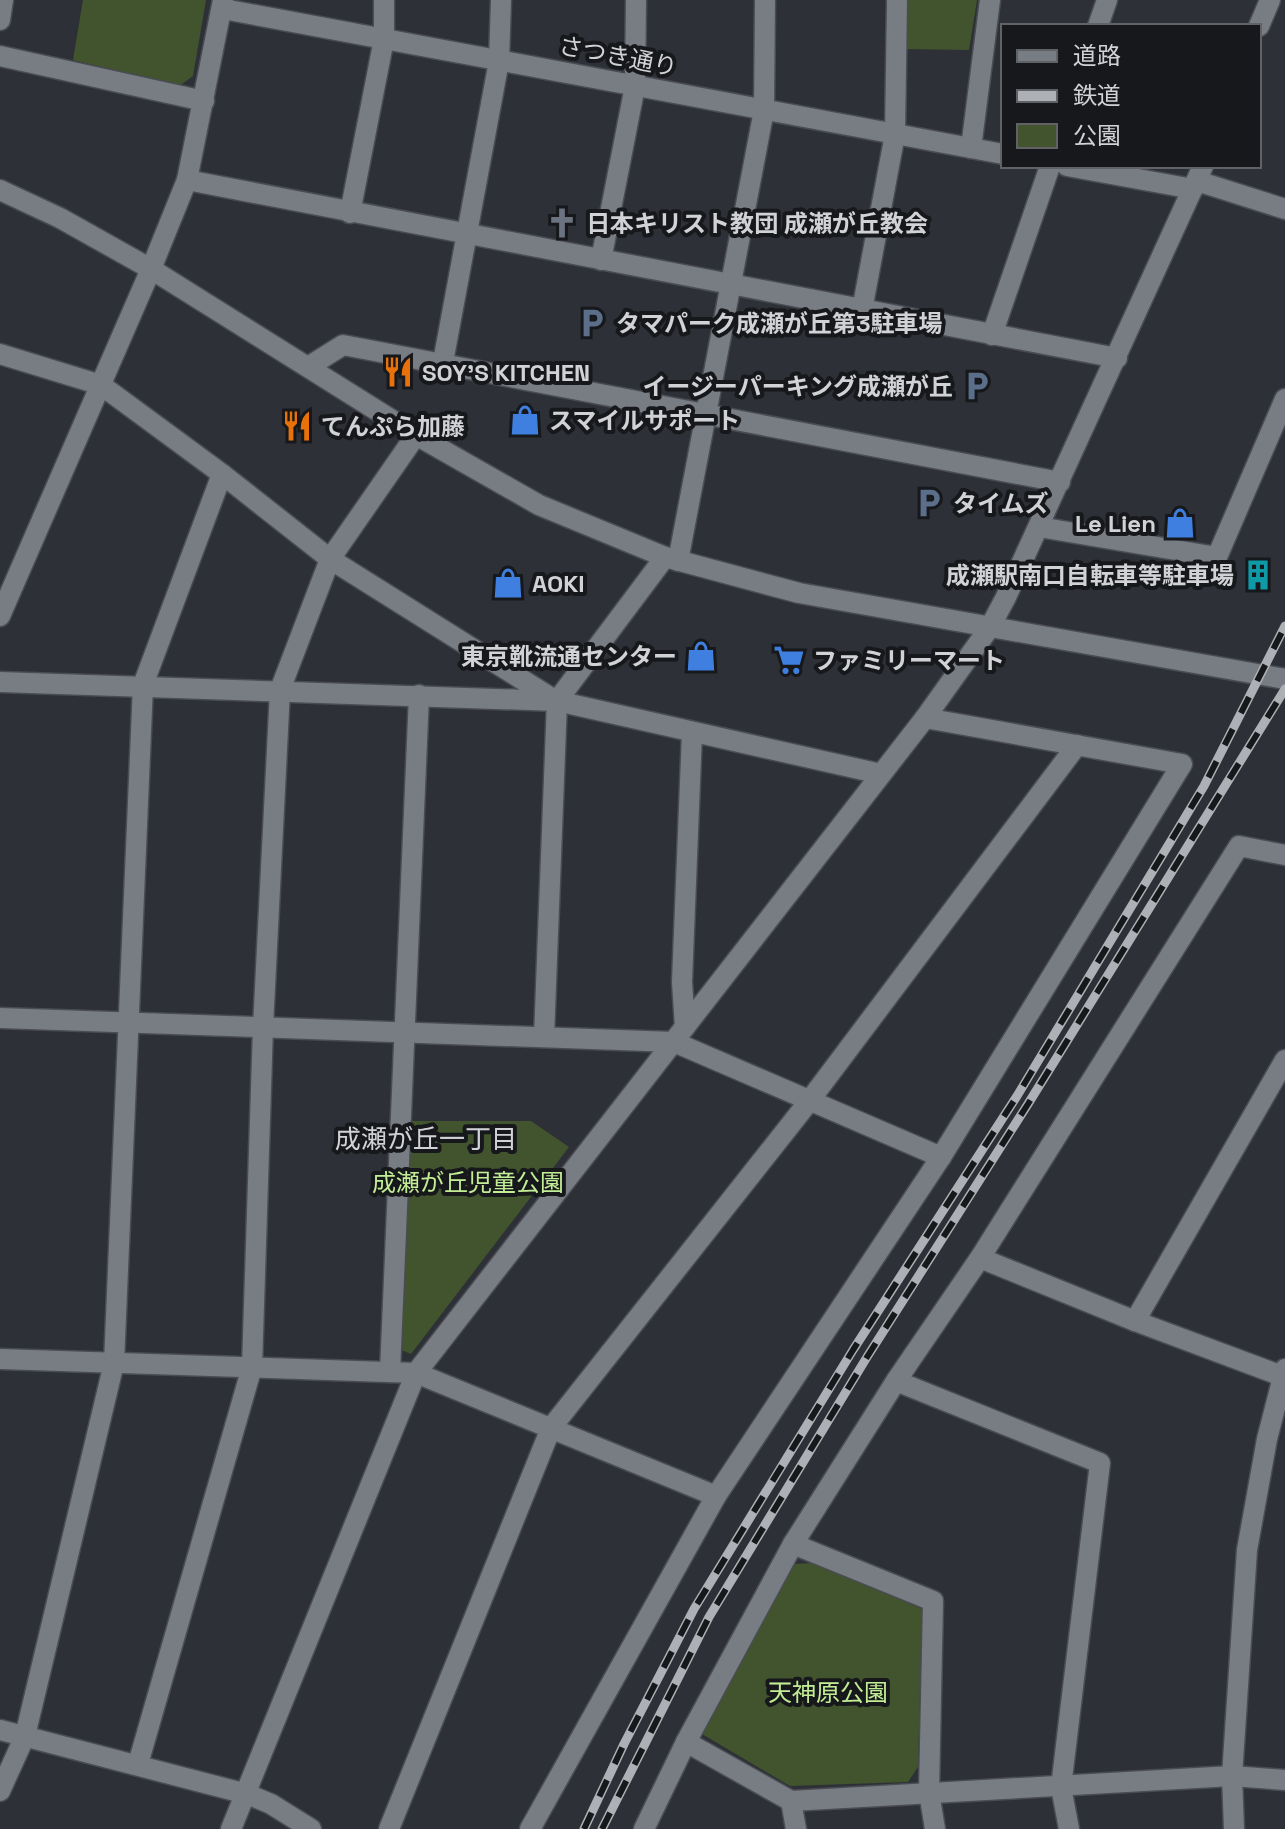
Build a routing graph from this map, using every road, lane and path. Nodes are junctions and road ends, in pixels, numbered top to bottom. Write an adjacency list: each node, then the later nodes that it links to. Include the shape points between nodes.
1 (3, 0): 11 (street)
2 (384, 0): 14 (street)
3 (501, 0): 16 (street)
4 (636, 0): 17 (street)
5 (765, 0): 19 (street)
6 (897, 0): 20 (street)
7 (990, 0): 21 (street)
8 (1107, 0): 12 (street)
9 (1270, 0): 13 (street)
10 (223, 5): 14 (street, さつき通り); 18 (street)
11 (0, 20)
12 (1099, 24)
13 (1260, 24)
14 (384, 39): 16 (street, さつき通り); 29 (street)
15 (0, 56): 18 (street)
16 (499, 61): 17 (street, さつき通り); 30 (street)
17 (635, 86): 19 (street, さつき通り); 31 (street)
18 (204, 101): 26 (street)
19 (764, 110): 20 (street, さつき通り); 33 (street)
20 (895, 134): 21 (street, さつき通り); 34 (street)
21 (971, 148): 22 (street, さつき通り)
22 (1001, 154)
23 (1049, 168): 35 (street)
24 (1087, 168): 25 (street)
25 (1198, 179): 28 (street); 37 (street)
26 (187, 180): 29 (street); 32 (street)
27 (0, 190): 32 (street)
28 (1285, 209)
29 (350, 213): 30 (street)
30 (466, 235): 31 (street); 38 (street)
31 (601, 260): 33 (street)
32 (151, 269): 39 (street); 40 (street)
33 (730, 285): 34 (street); 42 (street)
34 (862, 310): 35 (street)
35 (992, 335): 37 (street)
36 (0, 354): 40 (street)
37 (1117, 358): 45 (street)
38 (443, 362): 39 (street, via 343,345); 42 (street)
39 (308, 367): 43 (street)
40 (101, 385): 44 (street); 49 (street)
41 (1285, 399): 46 (street, via 1217,557)
42 (706, 415): 45 (street); 48 (street)
43 (416, 435): 47 (street); 48 (street, via 539,505)
44 (222, 474): 47 (street); 53 (street)
45 (1060, 482): 46 (street)
46 (1039, 527): 50 (street)
47 (330, 559): 54 (street); 56 (street)
48 (672, 559): 50 (street, via 799,593); 56 (street)
49 (0, 616)
50 (990, 627): 51 (street); 57 (street)
51 (1285, 679)
52 (0, 682): 53 (street)
53 (143, 685): 54 (street); 63 (street)
54 (280, 690): 55 (street); 64 (street)
55 (419, 695): 56 (street); 65 (street)
56 (557, 701): 58 (street); 67 (street)
57 (925, 718): 59 (street); 60 (street)
58 (692, 733): 60 (street); 66 (street)
59 (1077, 745): 69 (street); 70 (street, via 1182,764)
60 (881, 774): 66 (street)
61 (1285, 855): 71 (street, via 1239,846)
62 (0, 1018): 63 (street)
63 (130, 1023): 64 (street); 74 (street)
64 (263, 1027): 65 (street); 75 (street)
65 (403, 1032): 67 (street); 76 (street)
66 (679, 1035): 67 (street); 69 (street); 77 (street)
67 (544, 1037)
68 (1285, 1060): 72 (street)
69 (810, 1100): 70 (street); 80 (street)
70 (941, 1157): 81 (street)
71 (980, 1258): 72 (street); 79 (street)
72 (1135, 1321): 78 (street)
73 (0, 1359): 74 (street)
74 (114, 1363): 75 (street); 84 (street)
75 (252, 1367): 76 (street); 86 (street)
76 (390, 1372): 77 (street)
77 (416, 1373): 80 (street); 92 (street)
78 (1284, 1373): 87 (street, via 1247,1550)
79 (896, 1381): 82 (street); 89 (street, via 1100,1463)
80 (551, 1428): 81 (street); 97 (street)
81 (716, 1496): 98 (street)
82 (793, 1544): 85 (street); 91 (street, via 933,1601)
83 (0, 1730): 84 (street)
84 (25, 1736): 86 (street); 90 (street)
85 (686, 1742): 93 (street); 94 (street)
86 (138, 1764): 92 (street)
87 (1232, 1776): 88 (street); 89 (street); 102 (street)
88 (1285, 1780)
89 (1061, 1787): 91 (street); 101 (street)
90 (0, 1791)
91 (929, 1792): 93 (street); 100 (street)
92 (247, 1794): 95 (street); 96 (street)
93 (791, 1801): 99 (street)
94 (647, 1827)
95 (231, 1829)
96 (311, 1829)
97 (389, 1829)
98 (530, 1829)
99 (796, 1829)
100 (935, 1829)
101 (1069, 1829)
102 (1234, 1829)

